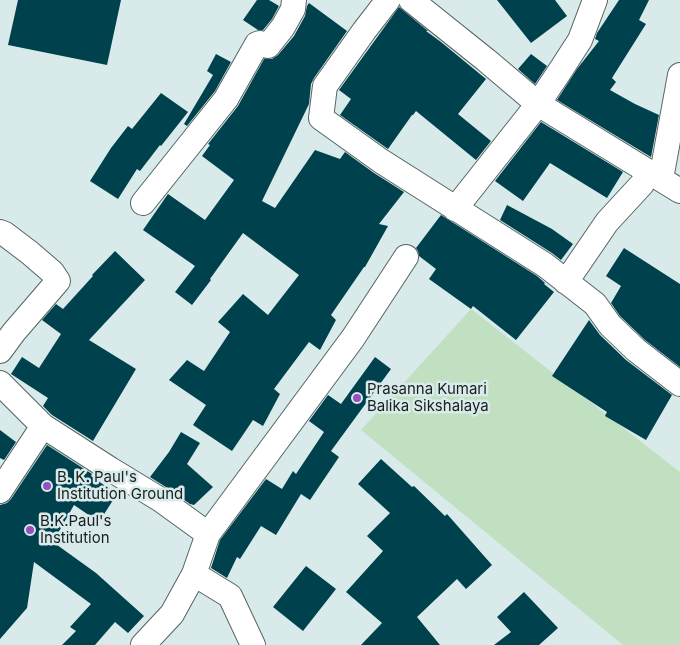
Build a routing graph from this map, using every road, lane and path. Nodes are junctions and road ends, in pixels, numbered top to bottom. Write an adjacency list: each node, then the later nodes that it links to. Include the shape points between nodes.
1 (294, 0): 8 (street, via 293,10 284,27 268,46 257,44 226,99)
2 (388, 0): 9 (street, via 325,86 321,118)
3 (411, 0): 6 (street)
4 (595, 0): 6 (street, via 580,40)
5 (680, 76): 7 (street)
6 (538, 104): 7 (street); 9 (street)
7 (661, 185): 12 (street, via 607,222)
8 (143, 203)
9 (455, 209): 12 (street)
10 (0, 232): 13 (street, via 30,253 58,281)
11 (406, 257): 18 (street, via 353,338)
12 (566, 282): 15 (street, via 594,304 636,350)
13 (0, 351)
14 (0, 383): 16 (street)
15 (680, 384)
16 (44, 426): 17 (street); 18 (street, via 161,500)
17 (0, 491)
18 (208, 534): 19 (street)
19 (194, 574): 20 (street, via 172,614); 21 (street, via 230,596)
20 (143, 645)
21 (253, 645)

